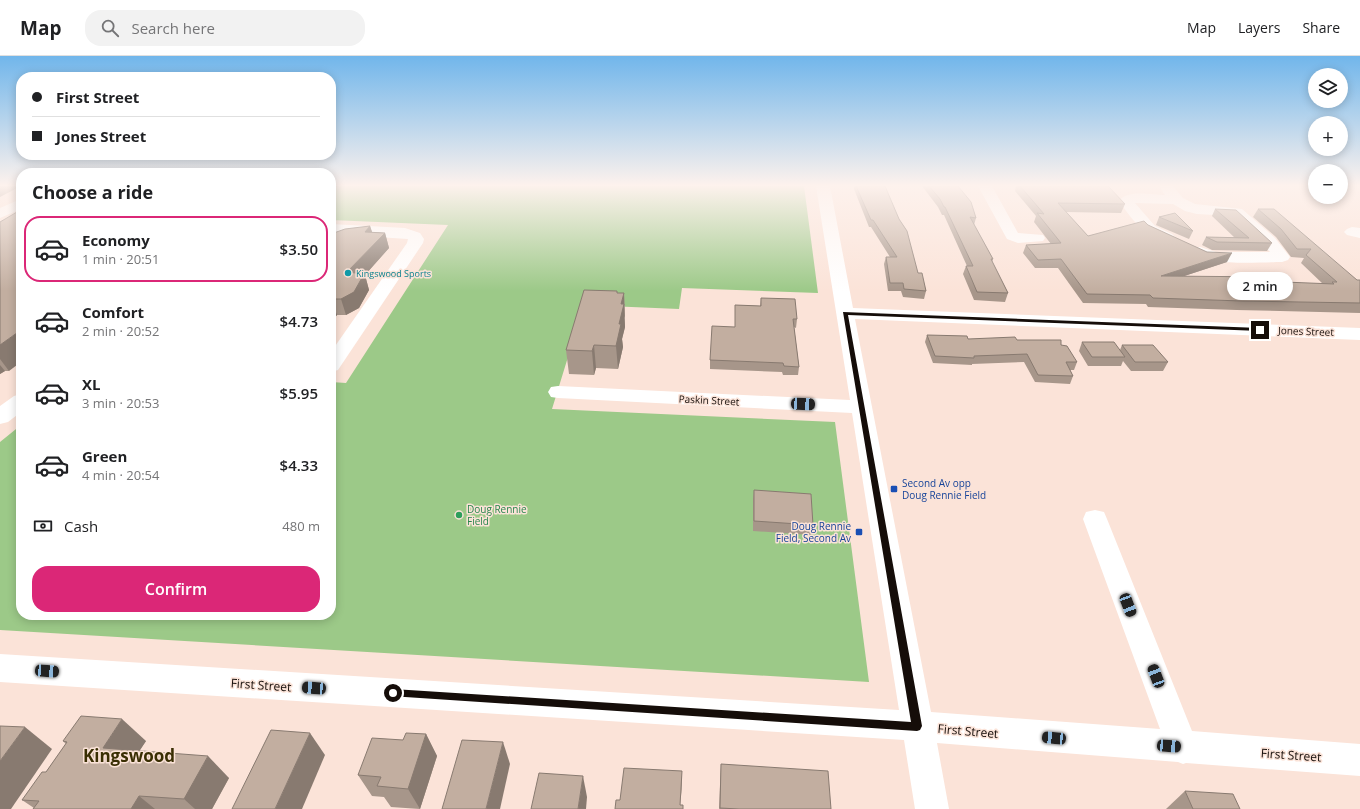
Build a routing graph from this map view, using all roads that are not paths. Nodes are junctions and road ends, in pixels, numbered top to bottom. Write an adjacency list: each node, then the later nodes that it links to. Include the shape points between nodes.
1 (829, 221): 9 (main road)
2 (1004, 221): 8 (main road, via 1012,236)
3 (1144, 221): 4 (main road, via 1150,228 1212,257 1282,257)
4 (1247, 221)
5 (16, 222): 6 (main road)
6 (0, 230)
7 (336, 230): 11 (main road, via 404,233 415,236 416,239)
8 (1038, 238)
9 (845, 313): 10 (main road, Jones Street); 14 (main road)
10 (1360, 334)
11 (336, 359)
12 (558, 392): 14 (main road, Paskin Street)
13 (16, 405): 15 (main road)
14 (861, 407): 18 (main road)
15 (0, 417)
16 (1095, 519): 19 (main road)
17 (0, 668): 18 (main road, First Street)
18 (917, 726): 19 (main road, First Street); 21 (main road)
19 (1183, 748): 20 (main road, First Street)
20 (1360, 760)
21 (932, 809)

